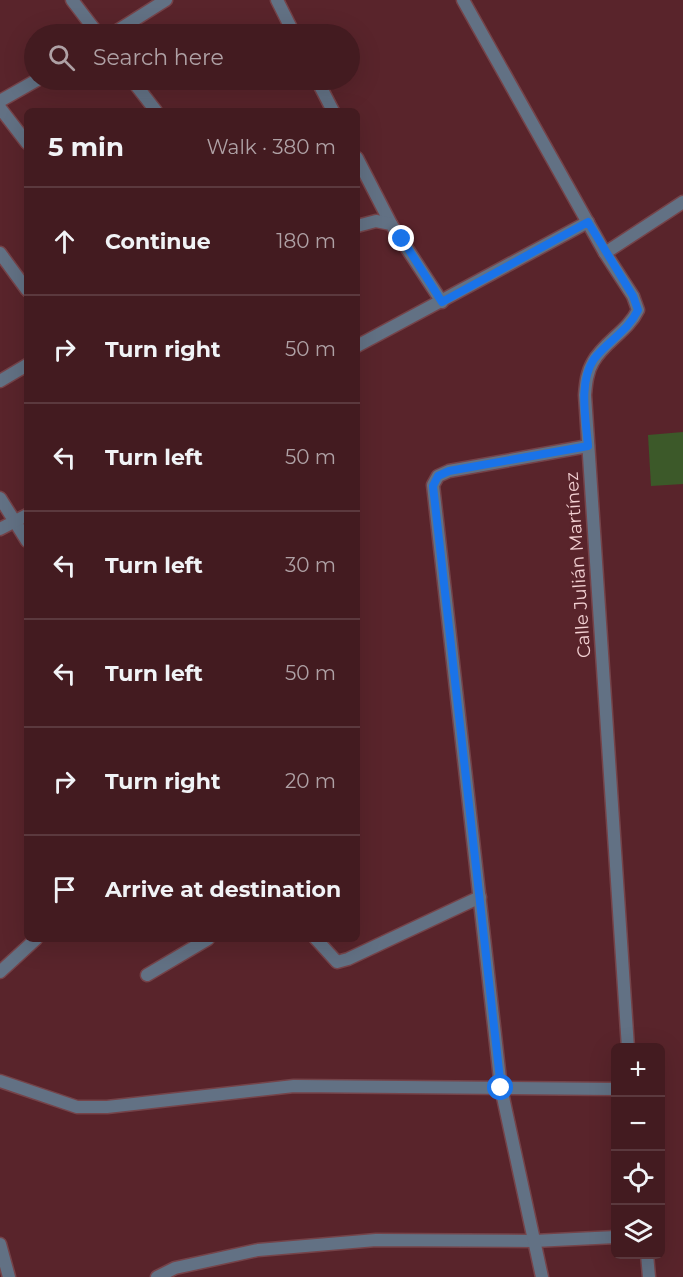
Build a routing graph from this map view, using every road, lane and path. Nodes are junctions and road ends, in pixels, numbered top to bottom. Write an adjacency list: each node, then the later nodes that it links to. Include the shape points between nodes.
1 (72, 0): 5 (street)
2 (166, 0): 6 (street)
3 (277, 0): 7 (street)
4 (463, 0): 18 (street, Calle Julián Martínez)
5 (90, 24)
6 (128, 24)
7 (289, 24)
8 (24, 87): 11 (street)
9 (140, 90): 13 (street)
10 (322, 90): 14 (street)
11 (0, 101)
12 (0, 108): 15 (street)
13 (154, 108)
14 (331, 108)
15 (24, 139)
16 (360, 164): 19 (street)
17 (683, 202): 22 (street)
18 (588, 222): 22 (street, Calle Julián Martínez); 24 (street)
19 (391, 224): 20 (street, via 376,221); 24 (street)
20 (360, 225)
21 (0, 253): 23 (street)
22 (605, 253): 28 (street, Calle Julián Martínez, via 638,310 594,360 588,375)
23 (24, 286)
24 (442, 302): 25 (street)
25 (360, 343)
26 (24, 367): 27 (street)
27 (0, 381)
28 (588, 446): 34 (street, via 449,471 438,476 433,486); 40 (street, Calle Julián Martínez)
29 (0, 498): 31 (street)
30 (24, 516): 31 (street)
31 (15, 521): 32 (street); 33 (street)
32 (0, 529)
33 (24, 536)
34 (480, 897): 37 (street, via 348,959 337,962); 42 (street)
35 (33, 942): 38 (street)
36 (203, 942): 39 (street)
37 (319, 942)
38 (0, 972)
39 (147, 975)
40 (628, 1043)
41 (0, 1081): 42 (street, via 77,1107 294,1086)
42 (501, 1088): 43 (street); 45 (street)
43 (611, 1089)
44 (611, 1237): 45 (street)
45 (534, 1241): 49 (street, via 376,1240 258,1250 175,1268); 50 (street)
46 (0, 1244): 48 (street)
47 (647, 1259): 51 (street)
48 (9, 1277)
49 (157, 1277)
50 (542, 1277)
51 (649, 1277)

